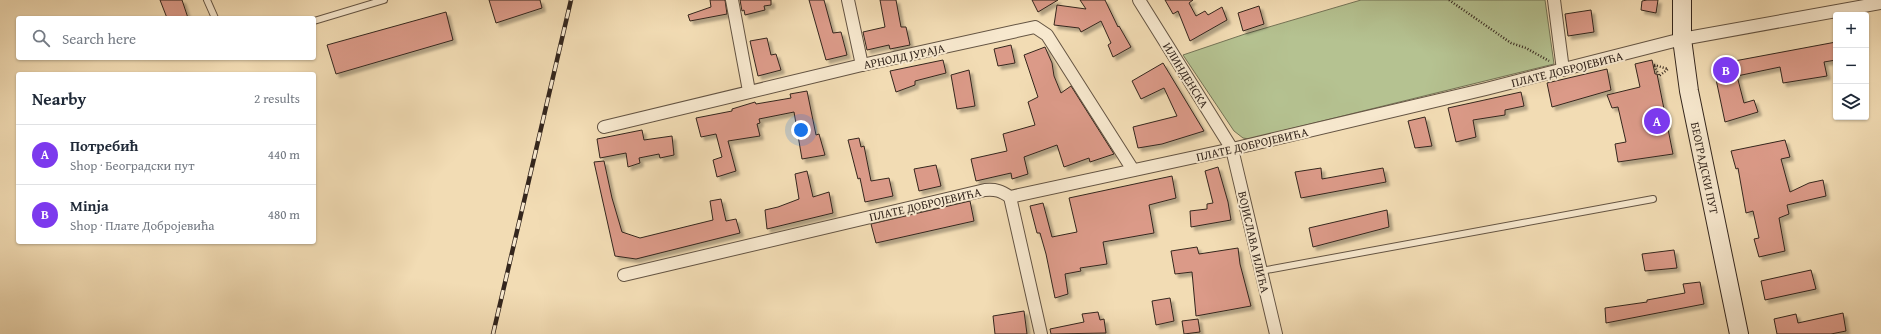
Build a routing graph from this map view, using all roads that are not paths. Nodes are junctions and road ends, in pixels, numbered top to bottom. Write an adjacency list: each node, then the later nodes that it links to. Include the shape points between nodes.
1 (207, 0): 9 (lane)
2 (384, 0): 10 (lane)
3 (732, 0): 14 (street)
4 (848, 0): 12 (street)
5 (1139, 0): 16 (street, ИЛИНДЕНСКА)
6 (1554, 0): 13 (street)
7 (1682, 0): 11 (main road, БЕОГРАДСКИ ПУТ)
8 (1881, 3): 11 (street, ПЛАТЕ ДОБРОЈЕВИЋА)
9 (214, 16)
10 (316, 20)
11 (1682, 39): 13 (street, ПЛАТЕ ДОБРОЈЕВИЋА); 24 (main road, БЕОГРАДСКИ ПУТ, via 1689,91)
12 (862, 65): 14 (street, АРНОЛД ЈУРАЈА); 17 (street, АРНОЛД ЈУРАЈА, via 1035,27 1041,29)
13 (1563, 70): 16 (street, ПЛАТЕ ДОБРОЈЕВИЋА)
14 (749, 91): 15 (street, АРНОЛД ЈУРАЈА)
15 (604, 127)
16 (1232, 149): 17 (street, ПЛАТЕ ДОБРОЈЕВИЋА); 20 (street, ВОЈИСЛАВА ИЛИЋА)
17 (1133, 170): 18 (street, ПЛАТЕ ДОБРОЈЕВИЋА)
18 (1010, 197): 21 (street, ПЛАТЕ ДОБРОЈЕВИЋА, via 1002,191 986,190); 22 (street)
19 (1653, 199): 20 (lane)
20 (1261, 271): 23 (street, ВОЈИСЛАВА ИЛИЋА)
21 (624, 275)
22 (1041, 334)
23 (1276, 334)
24 (1739, 334)

